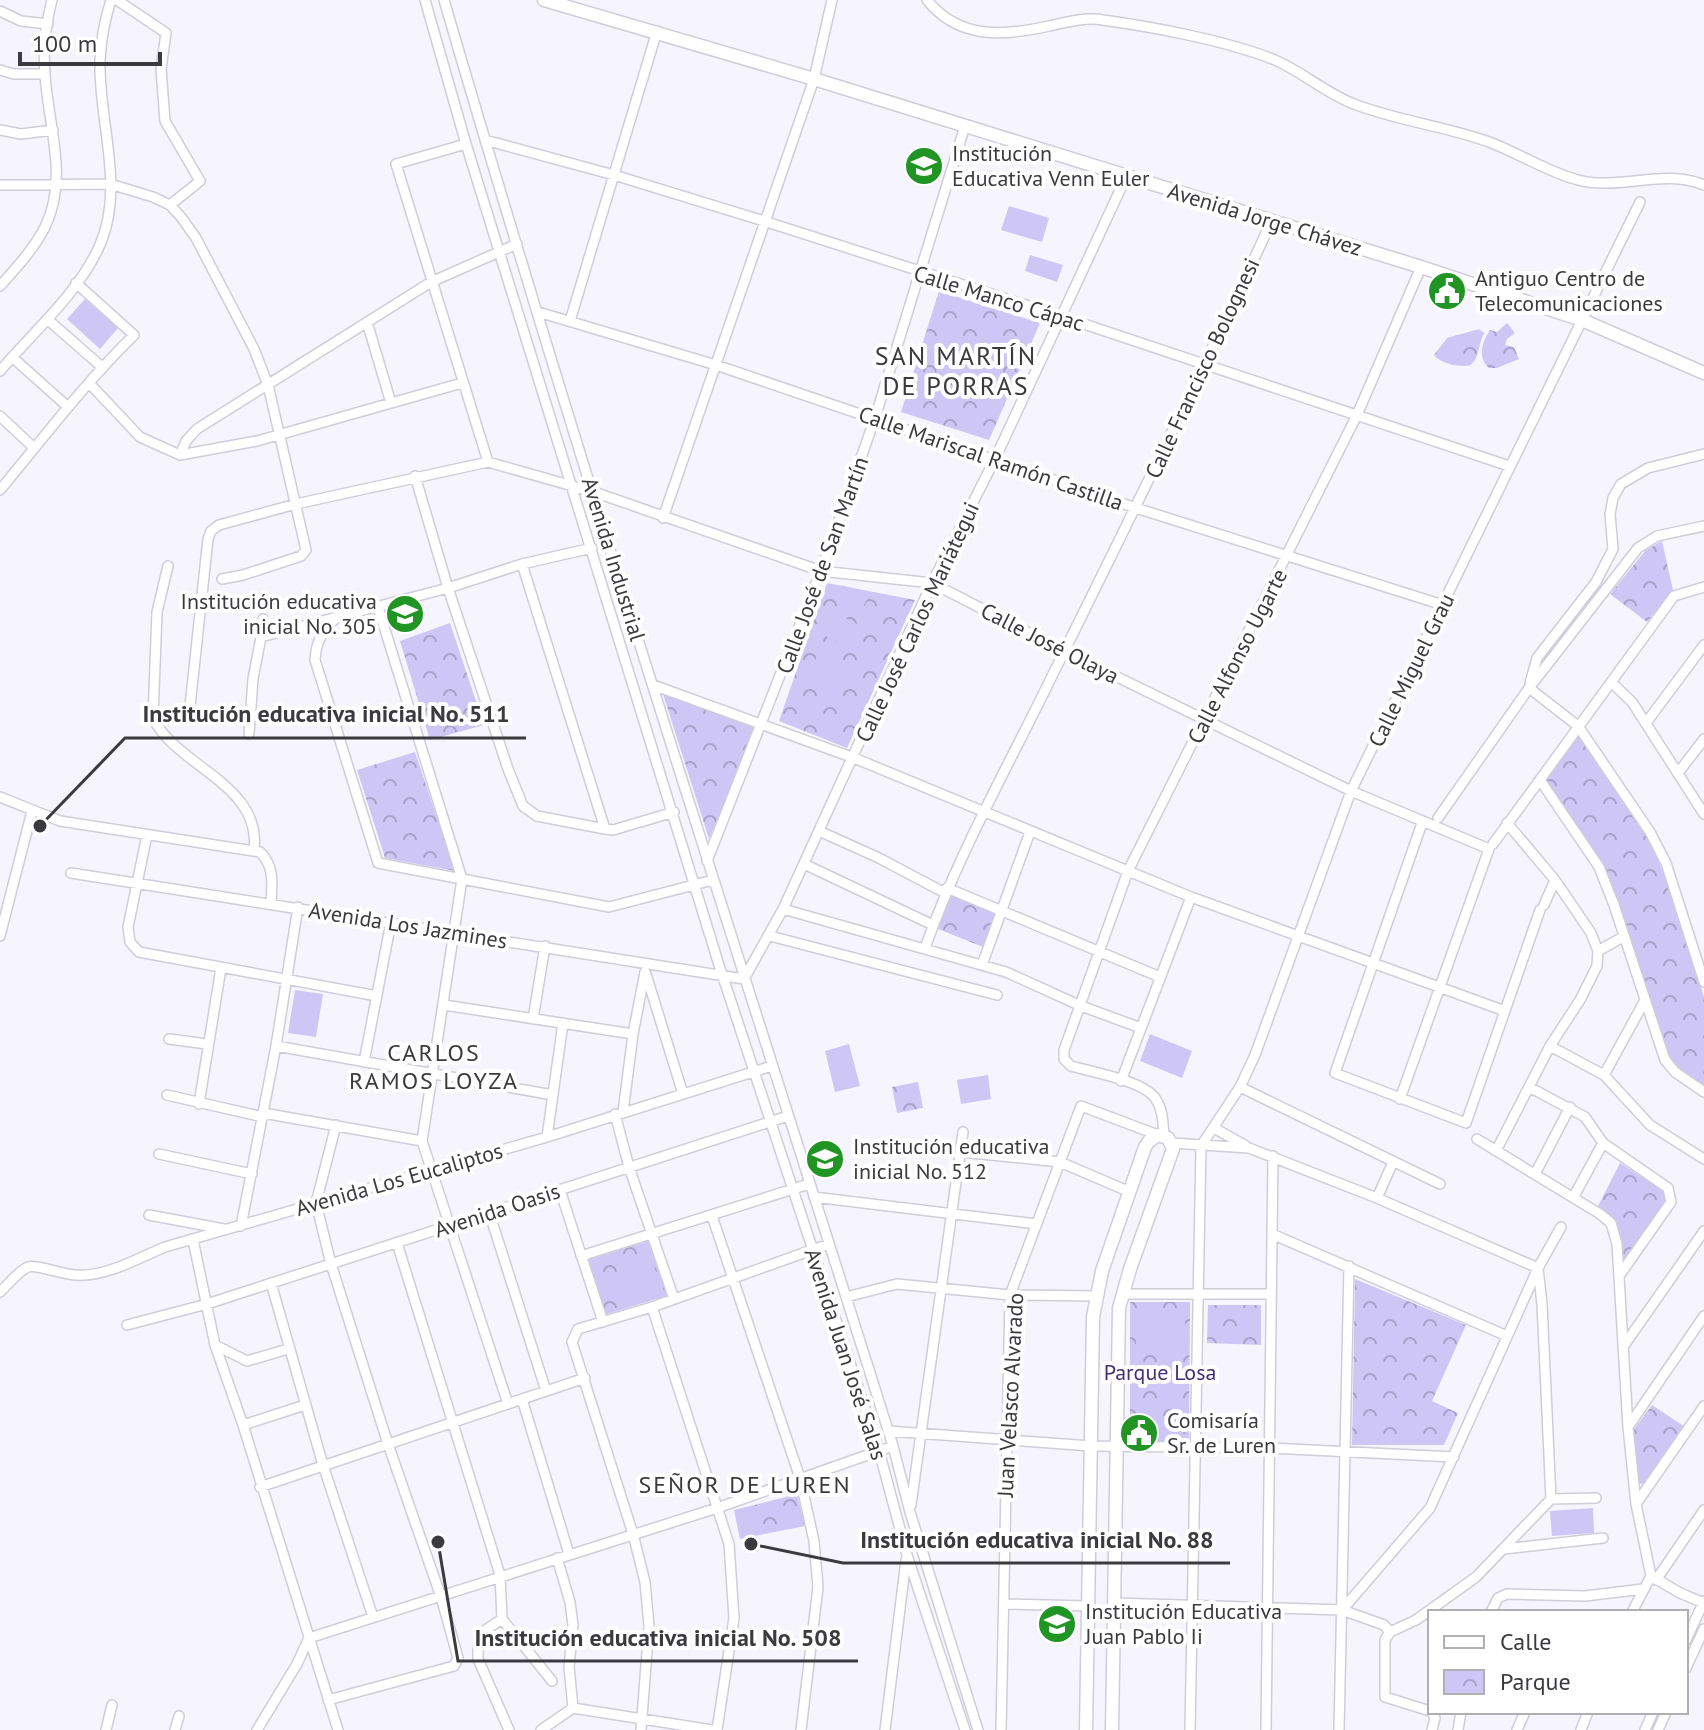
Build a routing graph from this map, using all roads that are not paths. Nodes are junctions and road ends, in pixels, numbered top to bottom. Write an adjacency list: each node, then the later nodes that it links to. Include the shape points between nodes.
1 (52, 0): 10 (street)
2 (111, 0): 22 (street, via 100,61)
3 (117, 0): 27 (street, via 166,33 161,69 165,121 200,181)
4 (425, 0): 19 (street, Avenida Juan José Salas)
5 (444, 0): 18 (street)
6 (544, 0): 11 (main road, Avenida Jorge Chávez)
7 (832, 0): 14 (street)
8 (927, 0): 24 (street, via 954,25 977,31 1032,30 1101,19 1175,33 1265,57 1353,104 1484,140 1577,179 1608,183 1686,177)
9 (0, 11): 10 (street, via 21,21)
10 (48, 24): 13 (street)
11 (657, 31): 14 (main road, Avenida Jorge Chávez); 20 (street)
12 (0, 70): 13 (street)
13 (45, 74): 17 (street)
14 (814, 79): 15 (main road, Avenida Jorge Chávez); 29 (street)
15 (965, 126): 21 (main road, Avenida Jorge Chávez); 33 (street, Calle José de San Martín)
16 (0, 130): 17 (street)
17 (53, 130): 23 (street)
18 (485, 140): 20 (street, Calle Manco Cápac); 30 (street, Avenida Industrial)
19 (466, 144): 31 (street, Avenida Juan José Salas); 34 (street, via 396,164)
20 (614, 175): 29 (street, Calle Manco Cápac); 41 (street)
21 (1127, 175): 28 (main road, Avenida Jorge Chávez); 38 (street, Calle José Carlos Mariátegui)
22 (110, 184): 23 (street); 27 (street); 35 (street, via 110,209 99,247)
23 (57, 185): 25 (street); 36 (street, via 41,234)
24 (1704, 185)
25 (1, 189)
26 (1640, 202): 40 (street, Calle Miguel Grau)
27 (170, 205): 51 (street, via 196,238)
28 (1272, 220): 32 (main road, Avenida Jorge Chávez); 45 (street, Calle Francisco Bolognesi)
29 (767, 222): 33 (street, Calle Manco Cápac); 44 (street)
30 (517, 244): 31 (street); 37 (street, Avenida Industrial)
31 (499, 250): 34 (street); 66 (street, Avenida Juan José Salas)
32 (1421, 267): 40 (main road, Avenida Jorge Chávez); 54 (street, Calle Alfonso Ugarte)
33 (921, 273): 38 (street, Calle Manco Cápac); 56 (street, Calle José de San Martín)
34 (431, 282): 42 (street); 49 (street)
35 (76, 283): 39 (street); 46 (street, via 134,335)
36 (0, 286)
37 (538, 312): 41 (street, Calle Mariscal Ramón Castilla); 67 (street, Avenida Industrial)
38 (1060, 316): 45 (street, Calle Manco Cápac); 61 (street, Calle José Carlos Mariátegui)
39 (47, 319): 43 (street); 46 (street)
40 (1582, 320): 48 (main road, Avenida Jorge Chávez); 63 (street, Calle Miguel Grau)
41 (570, 321): 44 (street, Calle Mariscal Ramón Castilla)
42 (367, 322): 51 (street); 52 (street)
43 (12, 357): 47 (street); 53 (street)
44 (716, 365): 56 (street, Calle Mariscal Ramón Castilla); 70 (street)
45 (1205, 365): 54 (street, Calle Manco Cápac); 69 (street, Calle Francisco Bolognesi)
46 (102, 367): 50 (street)
47 (0, 371)
48 (1704, 373)
49 (462, 383): 52 (street); 62 (street)
50 (90, 384): 53 (street); 59 (street, via 140,437)
51 (268, 385): 57 (street); 59 (street, via 197,429)
52 (391, 403): 57 (street)
53 (68, 407): 58 (street)
54 (1357, 415): 63 (street, Calle Manco Cápac); 73 (street, Calle Alfonso Ugarte)
55 (0, 416): 58 (street)
56 (875, 418): 61 (street, Calle Mariscal Ramón Castilla); 76 (street, Calle José de San Martín)
57 (278, 434): 59 (street); 68 (street)
58 (33, 447): 65 (street)
59 (180, 455)
60 (1703, 455): 90 (street, via 1648,468 1621,484 1610,514 1613,549 1596,582 1537,658)
61 (995, 459): 69 (street, Calle Mariscal Ramón Castilla); 78 (street, Calle José Carlos Mariátegui)
62 (488, 462): 64 (street); 66 (street, Calle José Olaya)
63 (1509, 466): 81 (street, Calle Miguel Grau)
64 (415, 476): 68 (street); 80 (street)
65 (2, 484)
66 (571, 485): 67 (street, Calle José Olaya); 72 (street, Avenida Juan José Salas)
67 (594, 492): 70 (street, Calle José Olaya); 89 (street, Avenida Industrial)
68 (296, 504): 77 (street, via 306,550 301,556); 91 (street, via 211,531)
69 (1136, 508): 73 (street, Calle Mariscal Ramón Castilla); 87 (street, Calle Francisco Bolognesi)
70 (663, 518): 76 (street, Calle José Olaya)
71 (1704, 526): 90 (street, via 1657,536 1638,548)
72 (592, 548): 74 (street); 105 (street, Avenida Juan José Salas)
73 (1287, 557): 81 (street, Calle Mariscal Ramón Castilla); 92 (street, Calle Alfonso Ugarte)
74 (522, 564): 80 (street); 110 (street)
75 (168, 566): 115 (street, via 157,612 153,718 160,732 244,806 254,822)
76 (821, 571): 78 (street, Calle José Olaya); 93 (street, Calle José de San Martín)
77 (222, 579)
78 (932, 583): 87 (street, Calle José Olaya); 98 (street, Calle José Carlos Mariátegui)
79 (1704, 587): 88 (street, via 1674,596)
80 (448, 588): 82 (street); 110 (street, via 523,806 537,816)
81 (1443, 605): 101 (street, Calle Miguel Grau)
82 (378, 607): 83 (street); 120 (street)
83 (337, 617): 85 (street); 120 (street, via 322,633 315,660 378,863)
84 (263, 619): 85 (street)
85 (261, 637): 96 (street)
86 (1704, 645): 94 (street)
87 (1064, 651): 92 (street, Calle José Olaya); 104 (street, Calle Francisco Bolognesi)
88 (1611, 682): 94 (street); 95 (street)
89 (653, 685): 93 (street); 116 (street, Avenida Industrial)
90 (1529, 688): 95 (street); 107 (street)
91 (189, 715)
92 (1205, 720): 101 (street, Calle José Olaya); 118 (street, Calle Alfonso Ugarte)
93 (763, 723): 98 (street); 116 (street, Calle José de San Martín)
94 (1646, 723): 99 (street)
95 (1578, 726): 100 (street); 150 (street, via 1666,863)
96 (249, 734)
97 (1704, 739): 99 (street)
98 (854, 758): 104 (street); 111 (street, Calle José Carlos Mariátegui)
99 (1678, 773): 106 (street)
100 (1540, 780): 109 (street); 137 (street, via 1599,867)
101 (1351, 791): 108 (street, Calle José Olaya); 136 (street, Calle Miguel Grau)
102 (0, 797): 103 (street)
103 (32, 811): 113 (street, via 60,821); 134 (street)
104 (983, 811): 112 (street); 125 (street, Calle Francisco Bolognesi)
105 (674, 812): 110 (street); 124 (street, Avenida Juan José Salas)
106 (1704, 814)
107 (1438, 818)
108 (1422, 823): 114 (street, Calle José Olaya); 142 (street)
109 (1507, 823): 114 (street); 122 (street)
110 (605, 829)
111 (819, 831): 117 (street, Calle José Carlos Mariátegui); 125 (street)
112 (1030, 832): 118 (street); 130 (street)
113 (147, 835): 115 (street); 123 (street)
114 (1491, 847): 151 (street)
115 (254, 850): 127 (street, via 269,865)
116 (707, 861): 121 (street, Avenida Industrial)
117 (804, 864): 129 (street, Calle José Carlos Mariátegui); 132 (street)
118 (1128, 871): 126 (street); 141 (street, Calle Alfonso Ugarte)
119 (71, 873): 123 (street, Avenida Los Jazmines)
120 (462, 879): 124 (street, via 609,907); 133 (street)
121 (713, 880): 124 (street); 148 (street, Avenida Industrial)
122 (1555, 880): 140 (street); 157 (street)
123 (137, 883): 127 (street, Avenida Los Jazmines); 144 (street, via 128,927 130,942 139,952)
124 (696, 883): 147 (street, Avenida Juan José Salas)
125 (946, 890): 130 (street); 132 (street, Calle Francisco Bolognesi)
126 (1191, 897): 136 (street); 146 (street)
127 (271, 903): 128 (street, Avenida Los Jazmines)
128 (298, 907): 131 (street, Avenida Los Jazmines); 149 (street)
129 (783, 909): 135 (street, Calle José Carlos Mariátegui); 139 (street)
130 (1000, 911): 141 (street); 143 (street)
131 (391, 922): 133 (street, Avenida Los Jazmines); 153 (street)
132 (933, 925): 139 (street, Calle Francisco Bolognesi)
133 (454, 933): 138 (street, Avenida Los Jazmines); 155 (street)
134 (0, 936)
135 (770, 936): 148 (street, Calle José Carlos Mariátegui); 152 (street)
136 (1298, 937): 142 (street); 172 (street, Calle Miguel Grau)
137 (1623, 937): 140 (street); 154 (street)
138 (545, 946): 145 (street, Avenida Los Jazmines); 158 (street)
139 (925, 948): 143 (street)
140 (1598, 951): 165 (street, via 1597,966)
141 (1098, 952): 146 (street); 156 (street, Calle Alfonso Ugarte)
142 (1373, 964): 151 (street); 178 (street, via 1335,1073)
143 (982, 965): 156 (street)
144 (221, 968): 149 (street); 163 (street)
145 (644, 968): 147 (street, Avenida Los Jazmines); 161 (street); 175 (street)
146 (1160, 977): 160 (street)
147 (723, 978): 148 (street, Avenida Los Jazmines); 168 (street, Avenida Juan José Salas)
148 (744, 979): 167 (street, Avenida Juan José Salas)
149 (287, 980): 153 (street); 164 (street)
150 (1704, 982)
151 (1440, 987): 157 (street); 178 (street)
152 (997, 995)
153 (377, 996): 166 (street)
154 (1644, 1002): 170 (street); 174 (street, via 1665,1060)
155 (444, 1005): 158 (street); 169 (street)
156 (1081, 1006): 160 (street); 171 (street, Calle Alfonso Ugarte, via 1064,1059 1071,1066)
157 (1505, 1011): 178 (street, via 1466,1123)
158 (533, 1019): 159 (street)
159 (563, 1023): 161 (street); 177 (street)
160 (1141, 1028): 171 (street)
161 (633, 1034): 181 (street)
162 (169, 1039): 163 (street)
163 (207, 1044): 179 (street)
164 (276, 1046): 166 (street); 182 (street)
165 (1550, 1046): 170 (street); 173 (street)
166 (364, 1062): 169 (street)
167 (772, 1066): 168 (street, Avenida Los Eucaliptos); 183 (street, Avenida Juan José Salas)
168 (754, 1072): 175 (street, Avenida Los Eucaliptos); 184 (street, Avenida Juan José Salas)
169 (432, 1074): 177 (street); 191 (street)
170 (1604, 1075): 199 (street, via 1650,1125)
171 (1121, 1081): 189 (street, via 1154,1095)
172 (1240, 1087): 186 (street, Calle Miguel Grau); 201 (street)
173 (1529, 1087): 180 (street); 195 (street)
174 (1704, 1092)
175 (683, 1094): 181 (street, Avenida Los Eucaliptos)
176 (167, 1095): 179 (street)
177 (553, 1095): 188 (street)
178 (1400, 1099)
179 (199, 1104): 182 (street)
180 (1570, 1107): 192 (street, via 1585,1117); 205 (street)
181 (619, 1113): 188 (street, Avenida Los Eucaliptos); 202 (street)
182 (263, 1115): 185 (street); 204 (street)
183 (788, 1116): 184 (street, Avenida Oasis); 206 (street, Avenida Juan José Salas)
184 (770, 1121): 202 (street, Avenida Oasis); 208 (street, Avenida Juan José Salas)
185 (336, 1125): 191 (street); 214 (street)
186 (1214, 1128): 193 (street, Calle Miguel Grau); 194 (street)
187 (963, 1132): 196 (street)
188 (547, 1137): 203 (street, Avenida Los Eucaliptos)
189 (1165, 1138): 193 (street); 200 (street, Juan Velasco Alvarado, via 1081,1106); 210 (main road, via 1145,1147); 240 (main road, via 1173,1149)
190 (1477, 1139): 195 (street)
191 (422, 1141): 203 (street)
192 (1603, 1143): 211 (street); 235 (street, via 1671,1195)
193 (1201, 1146): 194 (street); 243 (street)
194 (1249, 1148): 198 (street)
195 (1497, 1149): 205 (street)
196 (961, 1152): 200 (street); 216 (street)
197 (159, 1154): 204 (street)
198 (1273, 1156): 213 (street); 226 (street)
199 (1704, 1159)
200 (1060, 1162): 210 (street); 219 (street, Juan Velasco Alvarado)
201 (1393, 1162): 207 (street); 213 (street)
202 (629, 1167): 209 (street, Avenida Oasis); 225 (street)
203 (432, 1169): 214 (street, Avenida Los Eucaliptos); 220 (street)
204 (252, 1174): 221 (street)
205 (1535, 1174): 211 (street)
206 (809, 1184): 208 (street); 212 (street, Avenida Juan José Salas)
207 (1440, 1184)
208 (793, 1189): 218 (street); 230 (street, Avenida Juan José Salas)
209 (560, 1190): 215 (street, Avenida Oasis); 231 (street)
210 (1130, 1192): 244 (main road)
211 (1574, 1196): 235 (street, via 1611,1223)
212 (814, 1197): 216 (street); 229 (street, Avenida Juan José Salas)
213 (1377, 1198): 234 (street)
214 (316, 1203): 221 (street, Avenida Los Eucaliptos); 232 (street)
215 (489, 1212): 220 (street, Avenida Oasis); 257 (street)
216 (953, 1213): 219 (street); 238 (street)
217 (149, 1215): 223 (street)
218 (712, 1216): 225 (street); 236 (street)
219 (1037, 1224): 242 (street, Juan Velasco Alvarado)
220 (452, 1225): 228 (street, Avenida Oasis); 259 (street)
221 (241, 1226): 223 (street, Avenida Los Eucaliptos)
222 (1561, 1227): 234 (street)
223 (228, 1230): 227 (street, Avenida Los Eucaliptos)
224 (1704, 1231): 254 (street)
225 (653, 1233): 231 (street); 246 (street)
226 (1272, 1234): 233 (street); 241 (street)
227 (193, 1240): 239 (street, Avenida Los Eucaliptos, via 112,1270 79,1276 27,1267); 247 (street)
228 (397, 1243): 232 (street, Avenida Oasis); 262 (street)
229 (829, 1244): 230 (street); 245 (street, Avenida Juan José Salas)
230 (813, 1250): 236 (street); 274 (street, Avenida Juan José Salas)
231 (581, 1256): 250 (street)
232 (331, 1264): 237 (street, Avenida Oasis); 268 (street)
233 (1349, 1266): 252 (street); 275 (street)
234 (1538, 1268): 252 (street); 281 (street)
235 (1619, 1276): 254 (street)
236 (734, 1279): 246 (street); 278 (street)
237 (271, 1283): 247 (street, Avenida Oasis); 255 (street)
238 (943, 1288): 242 (street); 245 (street, via 897,1284); 266 (street)
239 (0, 1292)
240 (1122, 1294): 243 (street); 271 (main road)
241 (1271, 1294): 243 (street); 273 (street)
242 (1010, 1295): 244 (street); 267 (street, Juan Velasco Alvarado)
243 (1198, 1295): 272 (street)
244 (1096, 1296): 270 (main road)
245 (846, 1297): 265 (street, Avenida Juan José Salas)
246 (674, 1299): 248 (street)
247 (207, 1304): 251 (street, Avenida Oasis); 253 (street)
248 (652, 1307): 250 (street); 283 (street)
249 (1704, 1316): 264 (street)
250 (603, 1322): 256 (street, via 574,1334)
251 (127, 1325)
252 (1507, 1336): 276 (street)
253 (215, 1345): 255 (street, via 247,1361); 263 (street)
254 (1623, 1347): 264 (street)
255 (288, 1349): 260 (street)
256 (585, 1378): 257 (street); 286 (street)
257 (546, 1391): 258 (street)
258 (522, 1399): 259 (street); 289 (street)
259 (508, 1404): 262 (street)
260 (305, 1405): 263 (street); 277 (street)
261 (1704, 1406): 282 (street)
262 (453, 1422): 268 (street); 292 (street)
263 (243, 1425): 279 (street)
264 (1628, 1427): 282 (street)
265 (888, 1431): 266 (street); 269 (street, Avenida Juan José Salas)
266 (921, 1432): 267 (street); 285 (street)
267 (1006, 1440): 270 (street); 298 (street, Juan Velasco Alvarado)
268 (388, 1444): 277 (street); 295 (street)
269 (893, 1446): 274 (street); 285 (street, Avenida Juan José Salas)
270 (1091, 1446): 271 (street); 300 (main road)
271 (1117, 1446): 272 (street); 296 (main road)
272 (1195, 1448): 273 (street); 299 (street)
273 (1269, 1448): 275 (street); 301 (street)
274 (879, 1451): 278 (street); 290 (street, Avenida Juan José Salas)
275 (1345, 1452): 276 (street); 302 (street)
276 (1454, 1457): 302 (street, via 1430,1508)
277 (323, 1465): 279 (street); 307 (street)
278 (800, 1478): 283 (street); 331 (street, via 818,1587)
279 (260, 1487): 312 (street)
280 (1596, 1498): 281 (street)
281 (1551, 1499): 288 (street)
282 (1636, 1504): 293 (street)
283 (717, 1508): 286 (street); 330 (street, via 729,1544 734,1599)
284 (1704, 1510): 293 (street)
285 (910, 1512): 290 (street); 313 (street, Avenida Juan José Salas)
286 (633, 1534): 289 (street); 322 (street, via 649,1612)
287 (1603, 1538): 288 (street)
288 (1504, 1549): 303 (street)
289 (569, 1554): 291 (street)
290 (907, 1555): 314 (street, Avenida Juan José Salas); 332 (street)
291 (557, 1558): 292 (street); 319 (street, via 573,1625)
292 (500, 1575): 295 (street); 308 (street)
293 (1654, 1578): 294 (street); 297 (street)
294 (1643, 1589): 304 (street, via 1585,1596 1507,1594); 305 (street)
295 (441, 1597): 307 (street); 317 (street, via 454,1666)
296 (1114, 1603): 299 (street); 337 (main road)
297 (1704, 1603): 311 (street)
298 (1004, 1604): 300 (street); 335 (street, Juan Velasco Alvarado)
299 (1192, 1605): 301 (street); 338 (street)
300 (1088, 1606): 336 (main road)
301 (1268, 1606): 302 (street); 339 (street)
302 (1342, 1610): 310 (street); 340 (street)
303 (1430, 1610)
304 (1492, 1610)
305 (1633, 1610)
306 (1428, 1611): 310 (street)
307 (373, 1617): 312 (street)
308 (502, 1619): 316 (street); 327 (street, via 478,1635 478,1659)
309 (1704, 1629): 315 (street)
310 (1390, 1632): 320 (street, via 1385,1640 1385,1697)
311 (1688, 1636)
312 (309, 1638): 317 (street); 325 (street)
313 (955, 1659): 314 (street); 334 (street, Avenida Juan José Salas)
314 (942, 1664): 333 (street, Avenida Juan José Salas)
315 (1688, 1664)
316 (552, 1681)
317 (328, 1700): 326 (street)
318 (112, 1705): 323 (street)
319 (568, 1711): 322 (street); 328 (street); 329 (street)
320 (1428, 1711)
321 (179, 1716): 324 (street)
322 (642, 1725): 330 (street)
323 (106, 1730)
324 (175, 1730)
325 (257, 1730)
326 (338, 1730)
327 (509, 1730)
328 (541, 1730)
329 (562, 1730)
330 (715, 1730)
331 (801, 1730)
332 (885, 1730)
333 (965, 1730)
334 (978, 1730)
335 (1001, 1730)
336 (1086, 1730)
337 (1112, 1730)
338 (1190, 1730)
339 (1266, 1730)
340 (1339, 1730)

